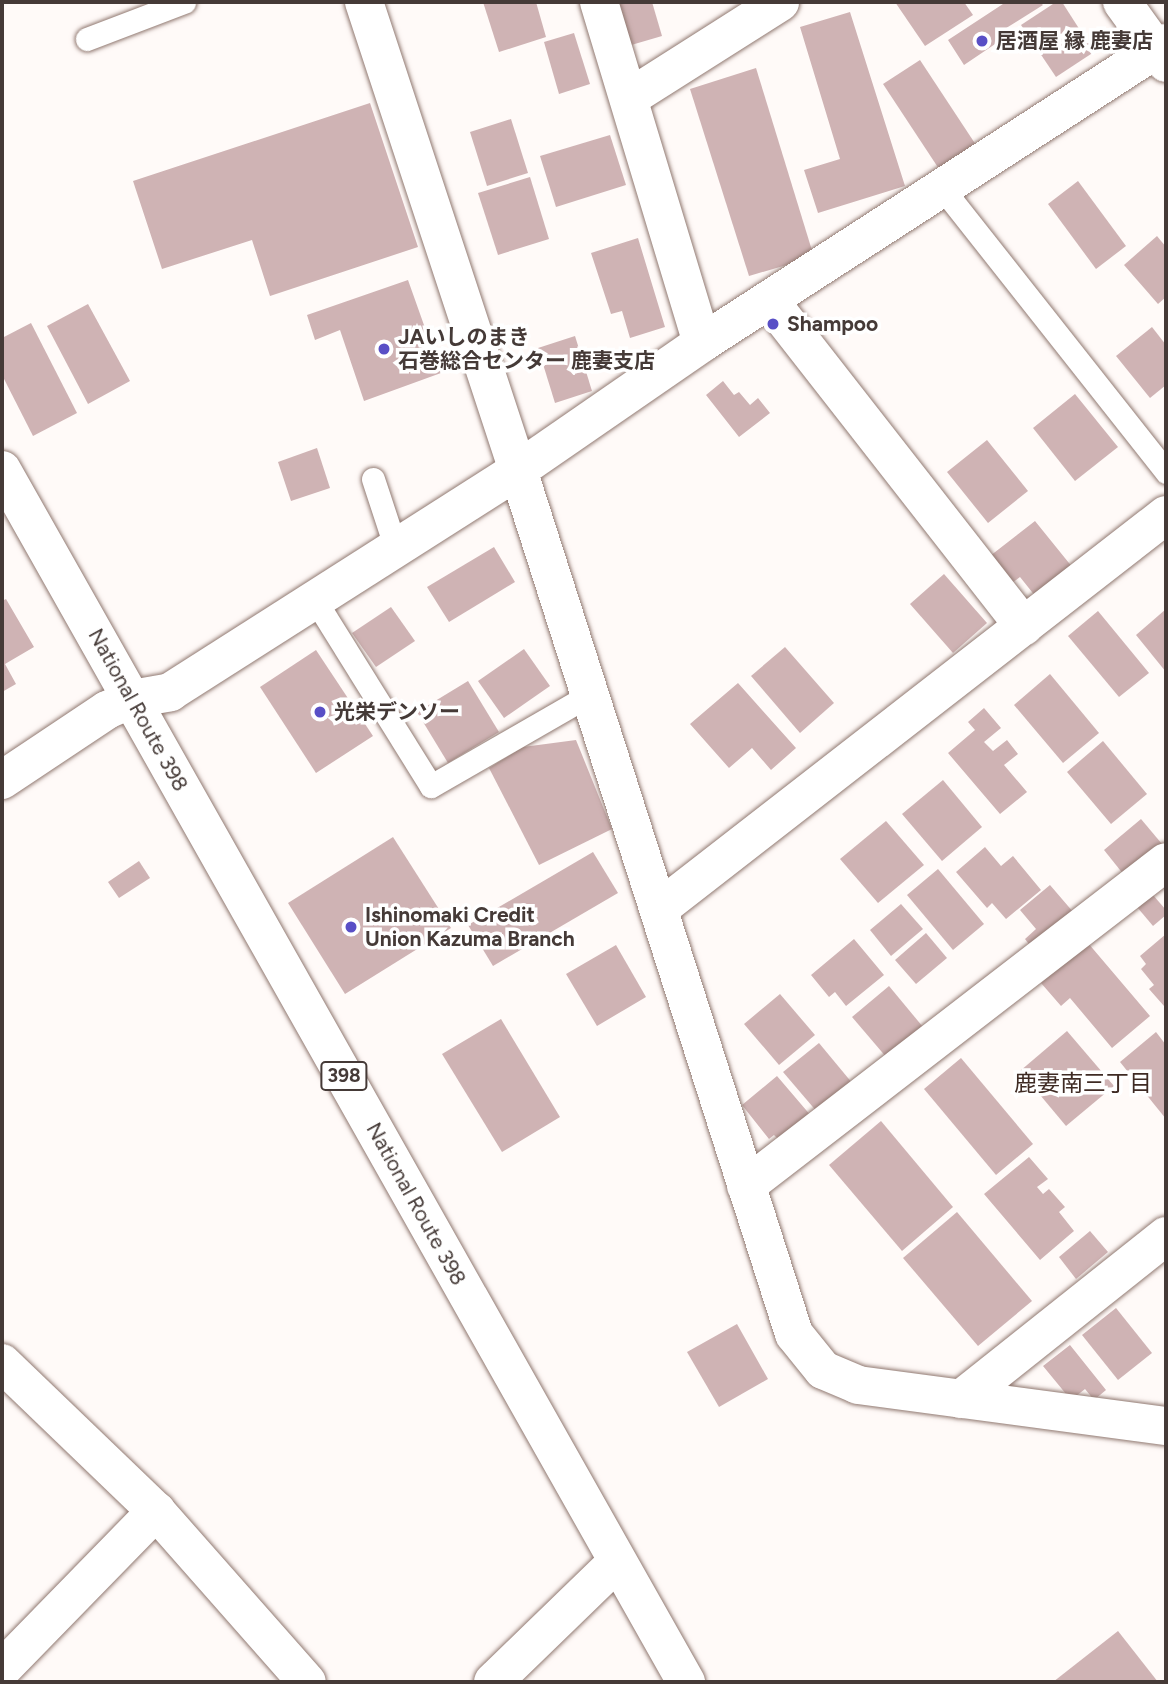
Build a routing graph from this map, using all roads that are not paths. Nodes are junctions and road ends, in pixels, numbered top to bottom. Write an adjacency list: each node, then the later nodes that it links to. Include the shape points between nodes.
1 (184, 2): 6 (lane)
2 (364, 2): 13 (main road)
3 (599, 2): 8 (main road)
4 (780, 2): 8 (main road)
5 (1122, 2): 7 (main road)
6 (87, 39)
7 (1163, 52): 9 (main road)
8 (629, 98): 11 (main road)
9 (942, 188): 10 (main road); 14 (lane)
10 (769, 300): 11 (main road); 19 (main road)
11 (702, 343): 13 (main road)
12 (2, 470): 21 (main road, National Route 398 / 398)
13 (518, 470): 17 (main road); 20 (main road)
14 (1166, 472)
15 (373, 479): 17 (lane)
16 (1166, 515): 19 (main road)
17 (396, 549): 18 (main road)
18 (315, 600): 20 (lane, via 431,786); 21 (main road, via 170,692)
19 (1024, 626): 24 (main road)
20 (589, 695): 24 (main road)
21 (132, 699): 22 (main road, via 107,710); 31 (main road, National Route 398 / 398)
22 (2, 780)
23 (1166, 862): 25 (main road)
24 (659, 909): 25 (main road)
25 (746, 1186): 28 (main road, via 793,1334 823,1370 858,1385)
26 (1166, 1236): 28 (main road)
27 (2, 1363): 30 (main road)
28 (961, 1399): 29 (main road)
29 (1166, 1426)
30 (156, 1511): 32 (main road); 33 (main road)
31 (617, 1562): 34 (main road); 35 (main road, National Route 398 / 398)
32 (2, 1670)
33 (307, 1682)
34 (493, 1682)
35 (686, 1682)

